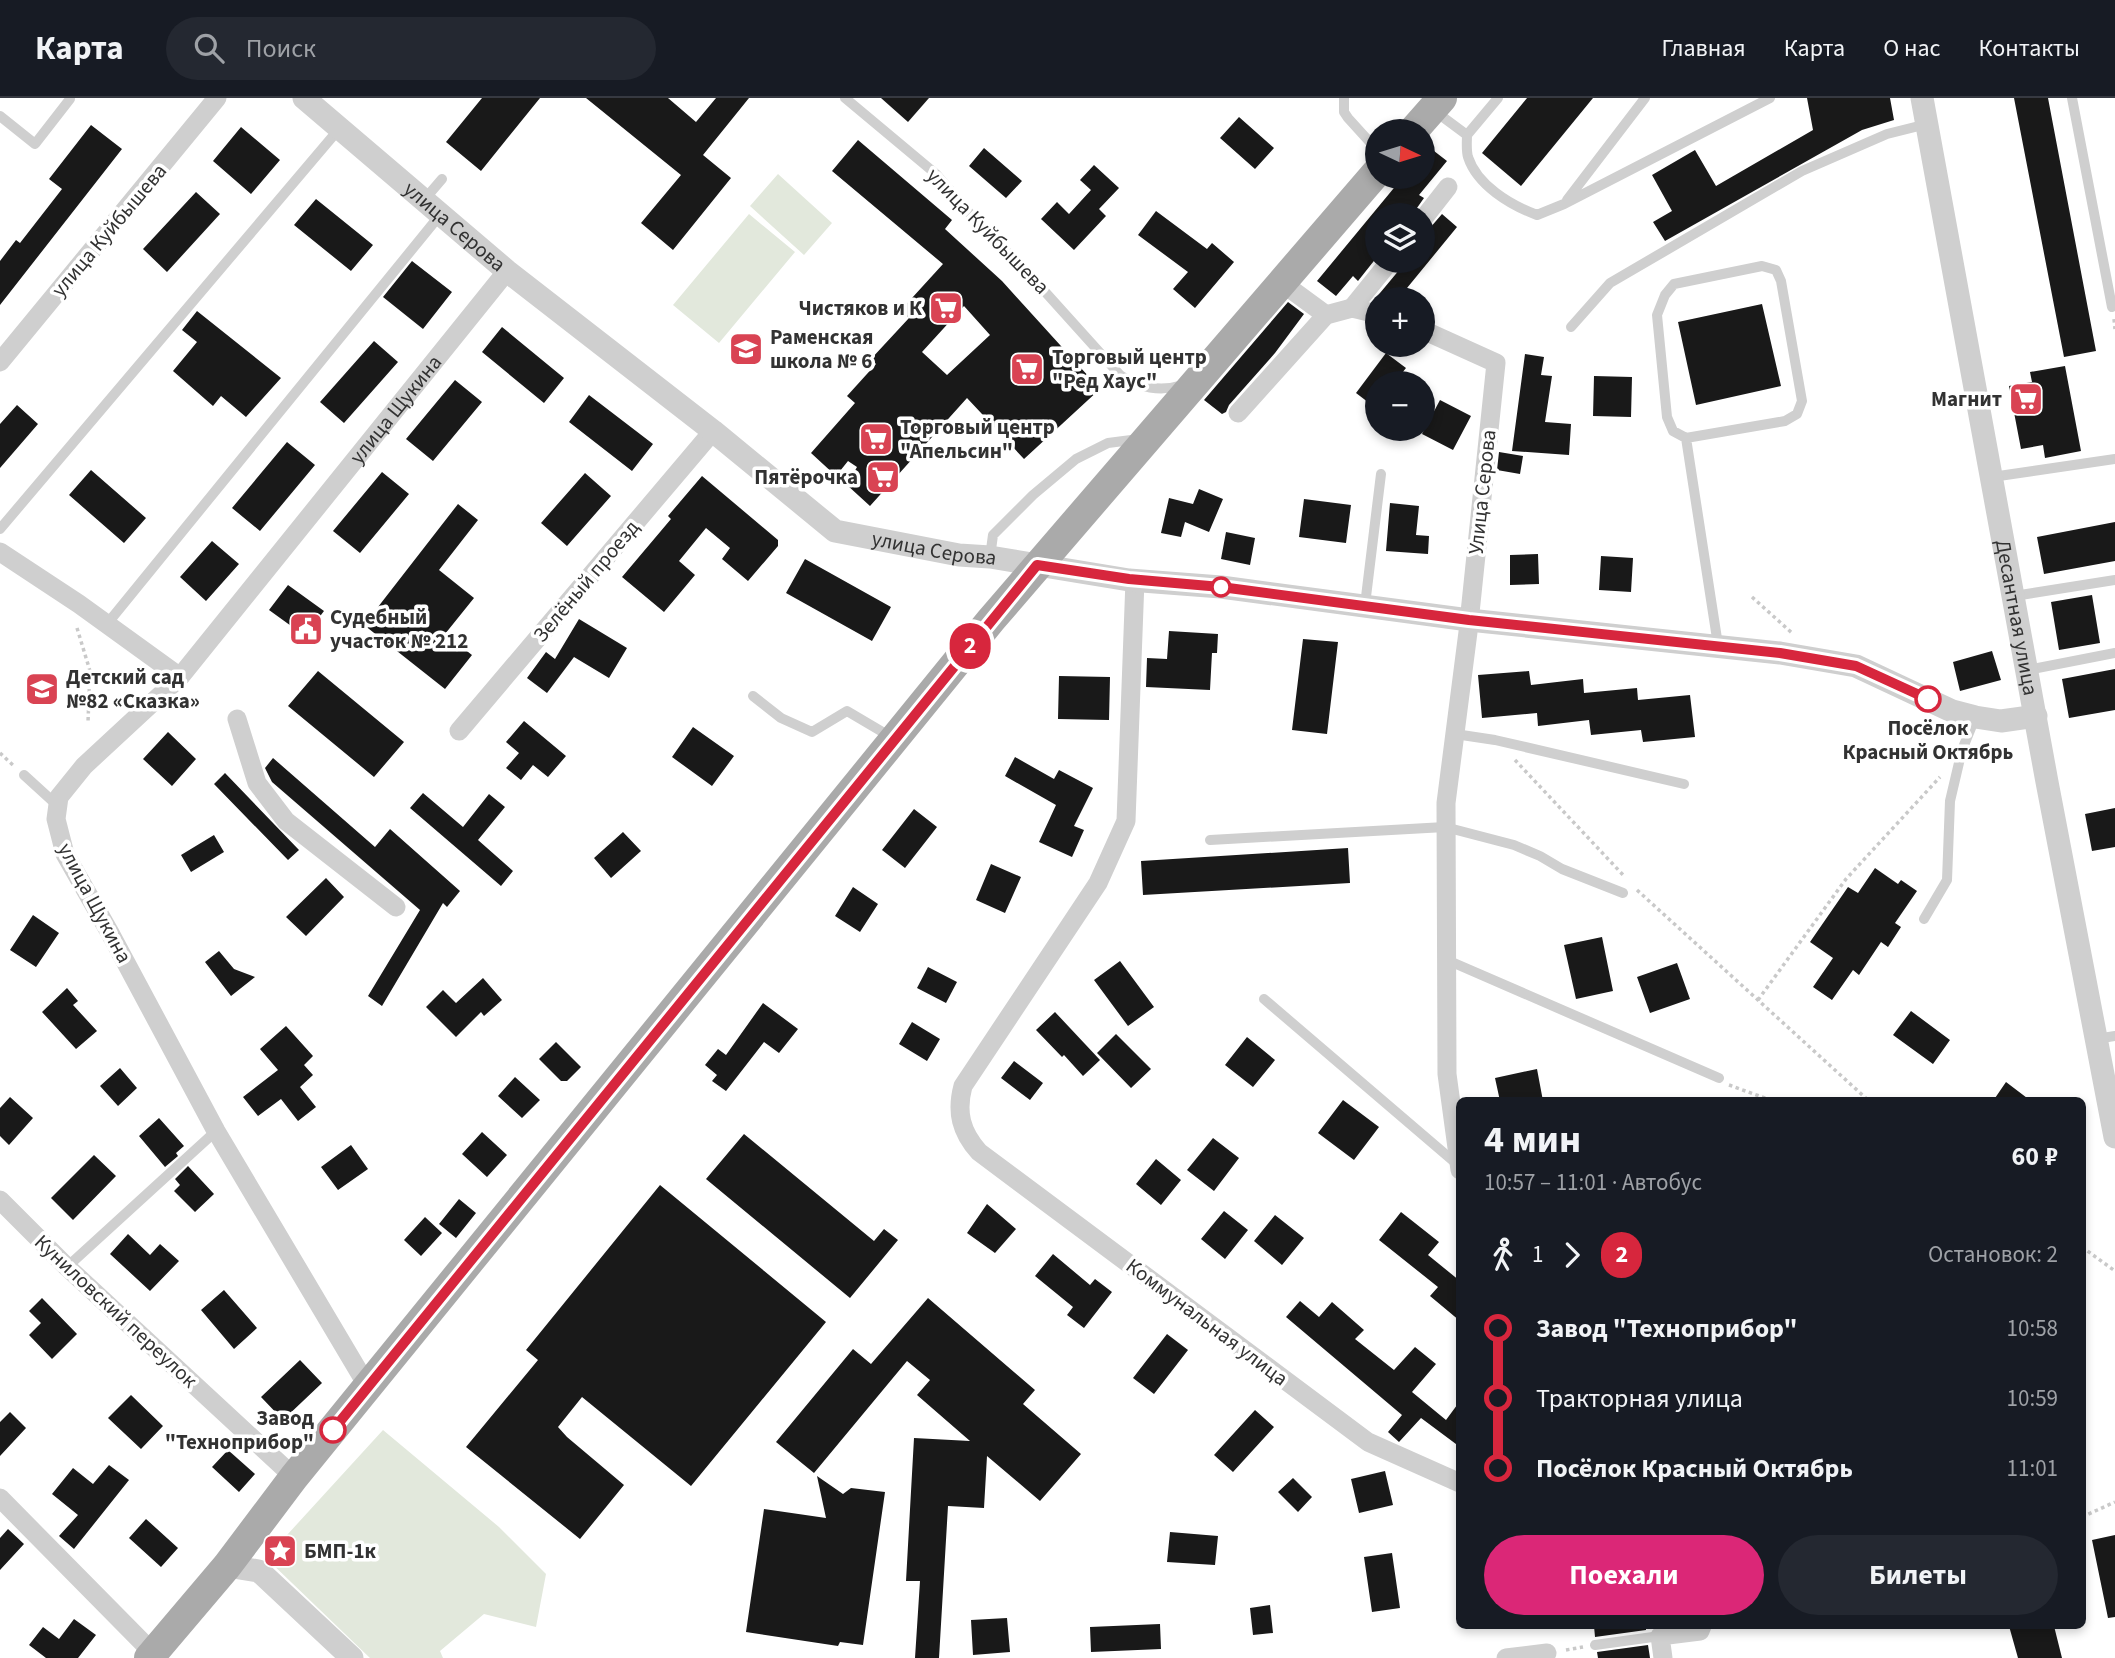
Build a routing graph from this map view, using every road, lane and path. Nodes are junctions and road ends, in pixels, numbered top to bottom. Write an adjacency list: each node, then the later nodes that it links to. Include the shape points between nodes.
1 (217, 98): 32 (street, улица Куйбышева)
2 (304, 98): 14 (street, улица Серова)
3 (845, 98): 33 (lane, улица Куйбышева, via 936,174 1120,375 1134,385 1168,390)
4 (1344, 98): 16 (lane, via 1344,112)
5 (1498, 98): 15 (lane)
6 (1645, 98): 21 (lane)
7 (1770, 98): 21 (lane)
8 (1922, 98): 13 (street, Десантная улица)
9 (2072, 98): 26 (lane)
10 (70, 99): 12 (lane, via 35,144)
11 (1429, 113): 15 (lane)
12 (0, 116)
13 (1927, 124): 30 (lane, via 1887,134 1802,170 1610,284); 40 (street, Десантная улица)
14 (340, 128): 22 (street, улица Серова); 41 (lane)
15 (1467, 135): 21 (lane, via 1467,156 1482,181 1519,208 1537,215)
16 (1365, 137)
17 (442, 179): 22 (lane)
18 (1365, 186): 25 (main road)
19 (1448, 187): 20 (street)
20 (1435, 204)
21 (1564, 204)
22 (432, 207): 23 (street, улица Серова); 52 (lane)
23 (507, 271): 35 (street, улица Серова); 57 (street, улица Щукина)
24 (1380, 273): 27 (street)
25 (1281, 282): 29 (street); 33 (main road)
26 (2112, 307)
27 (1352, 308): 28 (street); 29 (street)
28 (1365, 311)
29 (1325, 315): 34 (street)
30 (1571, 327)
31 (1435, 335): 50 (street, Улица Серова, via 1496,363)
32 (0, 362)
33 (1196, 381): 36 (main road)
34 (1238, 413)
35 (713, 431): 43 (street, улица Серова, via 835,531); 63 (street, Зелёный проезд)
36 (1146, 438): 43 (lane, via 1108,443 1076,459 993,535); 44 (main road)
37 (1686, 438): 37 (lane, via 1785,421 1797,414 1802,401 1776,270 1762,266 1674,284 1665,295 1657,315 1667,417 1673,431); 53 (lane)
38 (2115, 459): 40 (lane)
39 (1381, 474): 49 (lane)
40 (1992, 477): 47 (street, Десантная улица)
41 (0, 529)
42 (0, 552): 52 (street)
43 (990, 557): 44 (street, улица Серова)
44 (1037, 565): 45 (street, улица Серова); 65 (main road)
45 (1135, 580): 49 (street, улица Серова); 92 (street, Коммунальная улица, via 1126,821 1098,883 963,1086 958,1106 968,1139 1368,1442)
46 (2115, 580): 47 (lane)
47 (2014, 596): 56 (street, Десантная улица)
48 (1752, 597): 55 (path)
49 (1365, 606): 50 (street, улица Серова)
50 (1469, 620): 53 (street, улица Серова); 64 (street, Улица Серова)
51 (75, 623): 62 (path, via 90,671)
52 (107, 624): 57 (street)
53 (1718, 646): 55 (street, улица Серова)
54 (2115, 653): 56 (lane)
55 (1821, 660): 60 (street, улица Серова, via 1856,666)
56 (2028, 670): 59 (street, Десантная улица)
57 (180, 677): 70 (street, улица Щукина, via 84,766)
58 (753, 696): 65 (lane, via 781,718 812,732 847,712)
59 (2036, 716): 60 (street, улица Серова); 79 (street, Десантная улица)
60 (1975, 718): 67 (lane)
61 (237, 719): 74 (street, via 257,783 286,821)
62 (88, 722)
63 (459, 732)
64 (1455, 734): 66 (lane); 71 (street, Улица Серова)
65 (894, 739): 90 (main road)
66 (1495, 740): 69 (lane); 78 (path, via 1646,901)
67 (1961, 755): 75 (lane, via 1950,801 1947,880); 78 (path, via 1846,879)
68 (24, 775): 70 (lane)
69 (1684, 784)
70 (58, 806): 82 (street, улица Щукина, via 56,818 65,854)
71 (1445, 827): 72 (lane); 73 (lane, via 1514,845); 76 (street, Улица Серова)
72 (1210, 840)
73 (1623, 893)
74 (396, 907)
75 (1924, 919)
76 (1447, 960): 80 (lane); 84 (street, Улица Серова, via 1447,1074)
77 (1264, 999): 85 (lane)
78 (1758, 999): 81 (path)
79 (2106, 1038): 83 (street, Десантная улица)
80 (1719, 1078)
81 (1864, 1097)
82 (216, 1131): 88 (lane); 90 (street, улица Щукина)
83 (2115, 1137)
84 (1456, 1144)
85 (1456, 1165)
86 (0, 1200): 88 (street, Куниловский переулок)
87 (2086, 1250): 89 (path)
88 (67, 1267): 91 (street, Куниловский переулок)
89 (2115, 1271)
90 (368, 1387): 91 (main road)
91 (294, 1477): 96 (main road)
92 (1456, 1481)
93 (0, 1498): 101 (street)
94 (2115, 1502): 95 (path)
95 (2086, 1515)
96 (227, 1566): 101 (main road); 102 (street, via 259,1572)
97 (1701, 1629): 98 (street)
98 (1660, 1636): 99 (lane); 104 (street)
99 (1595, 1645): 100 (path)
100 (1547, 1653): 103 (street)
101 (151, 1656)
102 (352, 1658)
103 (1506, 1658)
104 (1663, 1658)

